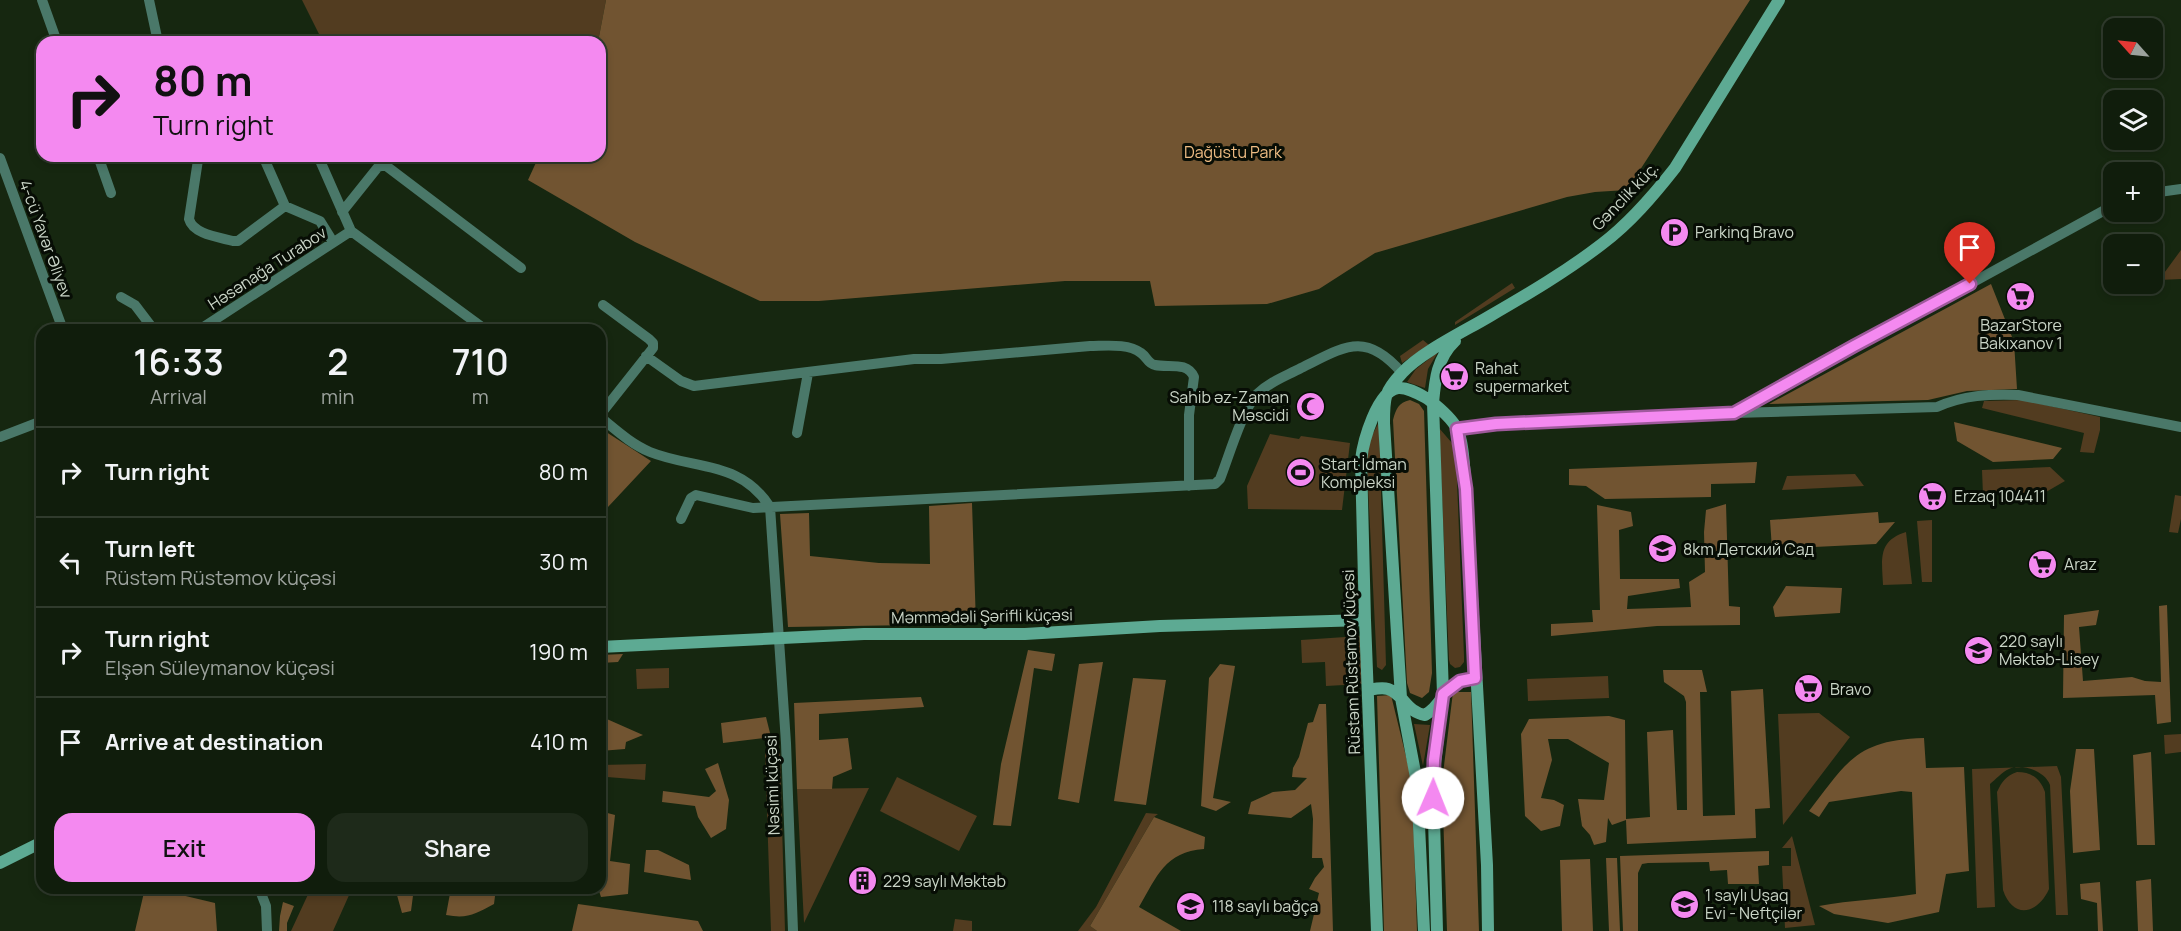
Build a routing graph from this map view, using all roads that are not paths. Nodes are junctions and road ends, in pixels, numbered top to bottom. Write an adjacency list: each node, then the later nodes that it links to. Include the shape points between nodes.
1 (42, 0): 4 (street)
2 (149, 0): 5 (street)
3 (1779, 0): 26 (street, Gənclik küç., via 1656,193 1601,245)
4 (55, 36)
5 (157, 36)
6 (0, 158): 22 (street, 4-cü Yavər Əliyev)
7 (100, 162): 13 (street)
8 (198, 162): 14 (street, via 189,219 196,230 238,241)
9 (266, 162): 14 (street)
10 (321, 162): 15 (street)
11 (2181, 189): 12 (street)
12 (2163, 191)
13 (111, 193)
14 (285, 206): 18 (street, via 320,222)
15 (342, 212): 17 (street); 19 (street, via 378,167 385,165)
16 (2103, 212): 33 (street)
17 (351, 231): 18 (street, Həsənağa Turabov); 25 (street)
18 (333, 242): 24 (street, Həsənağa Turabov)
19 (520, 268)
20 (121, 297): 23 (street, via 135,305)
21 (603, 305): 27 (street, via 653,342)
22 (61, 324)
23 (149, 324)
24 (208, 324)
25 (478, 324)
26 (1462, 334): 28 (street, Gənclik küç.); 31 (street, via 1438,366)
27 (646, 356): 29 (street, via 694,386); 32 (street)
28 (1406, 369): 30 (street, Rüstəm Rüstəmov küçəsi); 40 (street, via 1378,350 1358,345 1342,348 1272,383 1257,394 1248,408 1220,479 1215,484)
29 (808, 374): 38 (street); 40 (street, via 914,359 1090,346 1114,345 1135,350 1150,363 1185,367 1194,377 1189,415)
30 (1385, 396): 31 (street, via 1394,389 1407,389); 43 (street, Rüstəm Rüstəmov küçəsi, via 1365,438 1361,460); 49 (street)
31 (1433, 403): 37 (street); 48 (street)
32 (606, 408)
33 (1734, 413): 36 (street, via 1937,407 1968,396 1993,394 2029,397); 37 (street)
34 (606, 421): 41 (street, via 640,448 734,473 761,493)
35 (36, 423): 39 (street)
36 (2181, 427)
37 (1457, 429): 46 (street, via 1466,489)
38 (797, 433)
39 (0, 438)
40 (1189, 486): 41 (street)
41 (770, 507): 42 (street, via 753,508 696,495); 44 (street, Nəsimi küçəsi)
42 (681, 519)
43 (1365, 620): 44 (street, Məmmədəli Şərifli küçəsi, via 1025,634 864,634); 47 (street, Rüstəm Rüstəmov küçəsi)
44 (777, 639): 45 (street, Məmmədəli Şərifli küçəsi); 54 (street, Nəsimi küçəsi, via 786,743)
45 (606, 647)
46 (1475, 678): 48 (street, via 1460,681); 58 (street)
47 (1368, 690): 49 (street, via 1387,688); 55 (street, Rüstəm Rüstəmov küçəsi)
48 (1443, 694): 49 (street, via 1433,711 1425,715 1412,710); 57 (street, via 1433,781)
49 (1401, 698): 56 (street, via 1418,783)
50 (36, 845): 51 (street)
51 (0, 863)
52 (261, 894): 53 (street)
53 (267, 931)
54 (793, 931)
55 (1377, 931)
56 (1424, 931)
57 (1437, 931)
58 (1488, 931)

